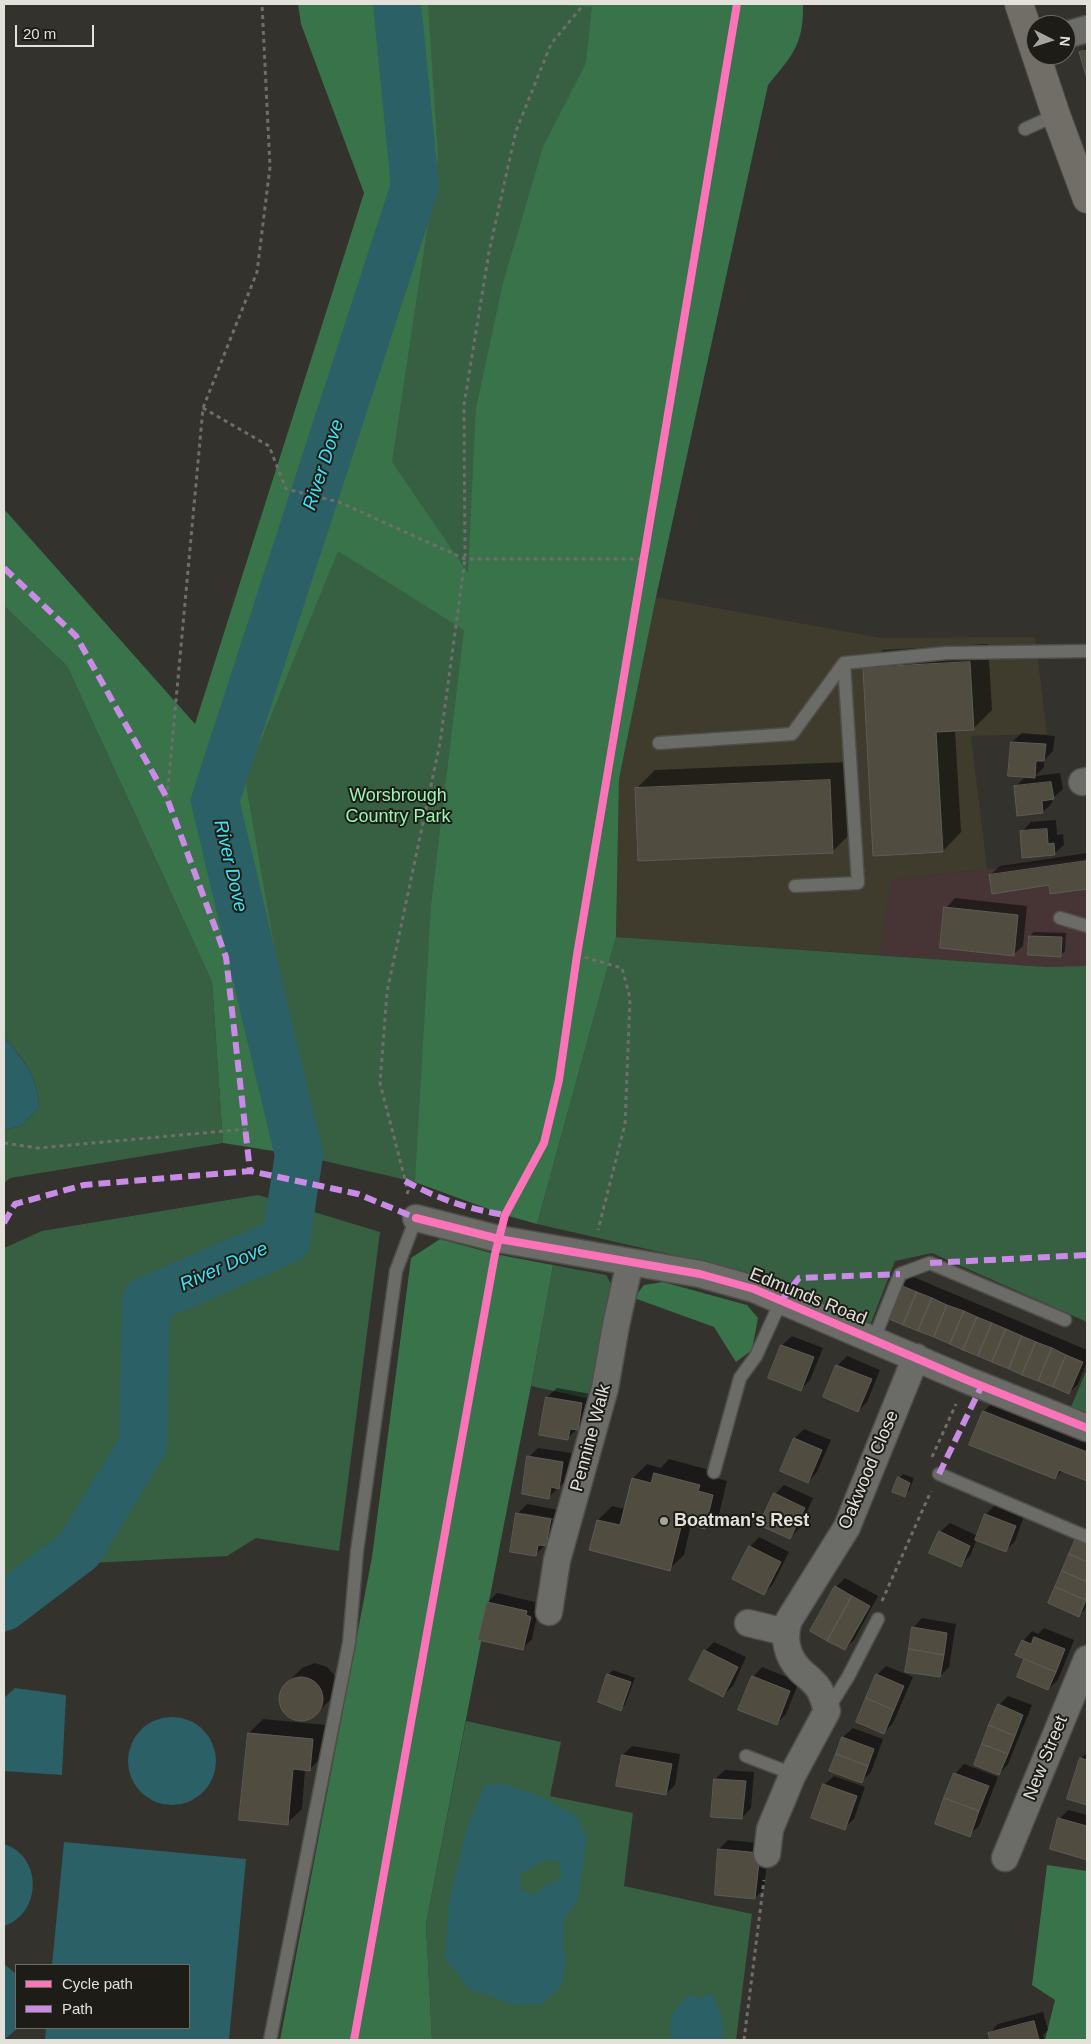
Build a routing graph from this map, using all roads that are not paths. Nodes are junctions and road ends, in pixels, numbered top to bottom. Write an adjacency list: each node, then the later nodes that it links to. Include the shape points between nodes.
1 (1019, 4): 2 (main road)
2 (1026, 23)
3 (1040, 65): 4 (main road)
4 (1056, 115): 5 (lane); 6 (main road)
5 (1025, 129)
6 (1087, 199)
7 (1087, 651): 8 (lane, via 946,653)
8 (844, 663): 9 (lane, via 792,734); 10 (lane, via 858,883)
9 (659, 743)
10 (795, 886)
11 (1060, 918): 12 (lane)
12 (1087, 926)
13 (411, 1208): 14 (street, Edmunds Road, via 499,1239); 33 (lane, via 396,1271 357,1551 349,1643)
14 (630, 1262): 15 (street, Edmunds Road, via 700,1274 754,1289); 23 (street, Pennine Walk, via 605,1388 557,1560)
15 (781, 1301): 17 (street, Edmunds Road); 20 (lane, via 756,1356 740,1378)
16 (1065, 1320): 17 (lane, via 930,1263 900,1274)
17 (874, 1339): 18 (street, Edmunds Road)
18 (916, 1357): 19 (street, Edmunds Road); 26 (street, Oakwood Close, via 848,1527 789,1620)
19 (1087, 1428)
20 (714, 1472)
21 (939, 1474): 22 (lane)
22 (1087, 1537)
23 (549, 1612)
24 (878, 1619): 28 (lane)
25 (748, 1623): 26 (street)
26 (785, 1632): 28 (street, via 790,1655 819,1689)
27 (1087, 1659): 32 (street, New Street)
28 (827, 1711): 30 (street)
29 (746, 1756): 30 (lane)
30 (793, 1774): 31 (street, via 770,1829)
31 (767, 1854)
32 (1005, 1858)
33 (270, 2040)

